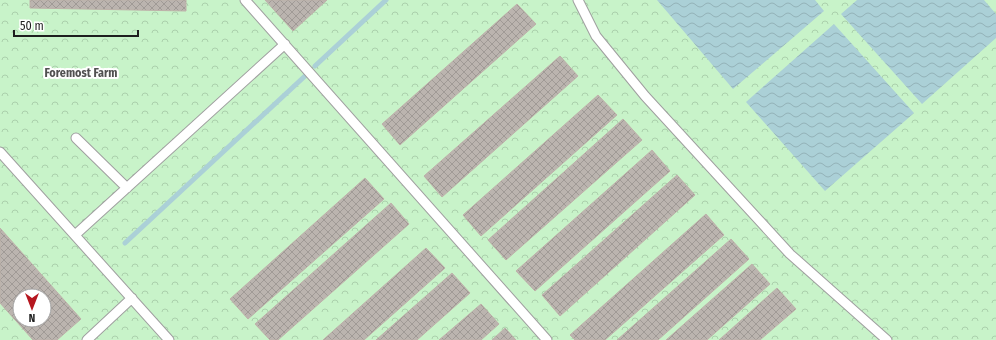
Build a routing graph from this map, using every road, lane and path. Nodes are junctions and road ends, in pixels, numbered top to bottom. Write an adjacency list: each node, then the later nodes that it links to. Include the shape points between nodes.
1 (245, 0): 3 (lane)
2 (578, 0): 12 (lane, via 596,36 645,96 790,254)
3 (285, 44): 6 (lane); 11 (lane)
4 (76, 138): 6 (lane)
5 (0, 152): 7 (lane)
6 (127, 188): 7 (lane)
7 (75, 235): 8 (lane)
8 (132, 298): 9 (lane); 10 (lane)
9 (87, 340)
10 (169, 340)
11 (548, 340)
12 (887, 340)

